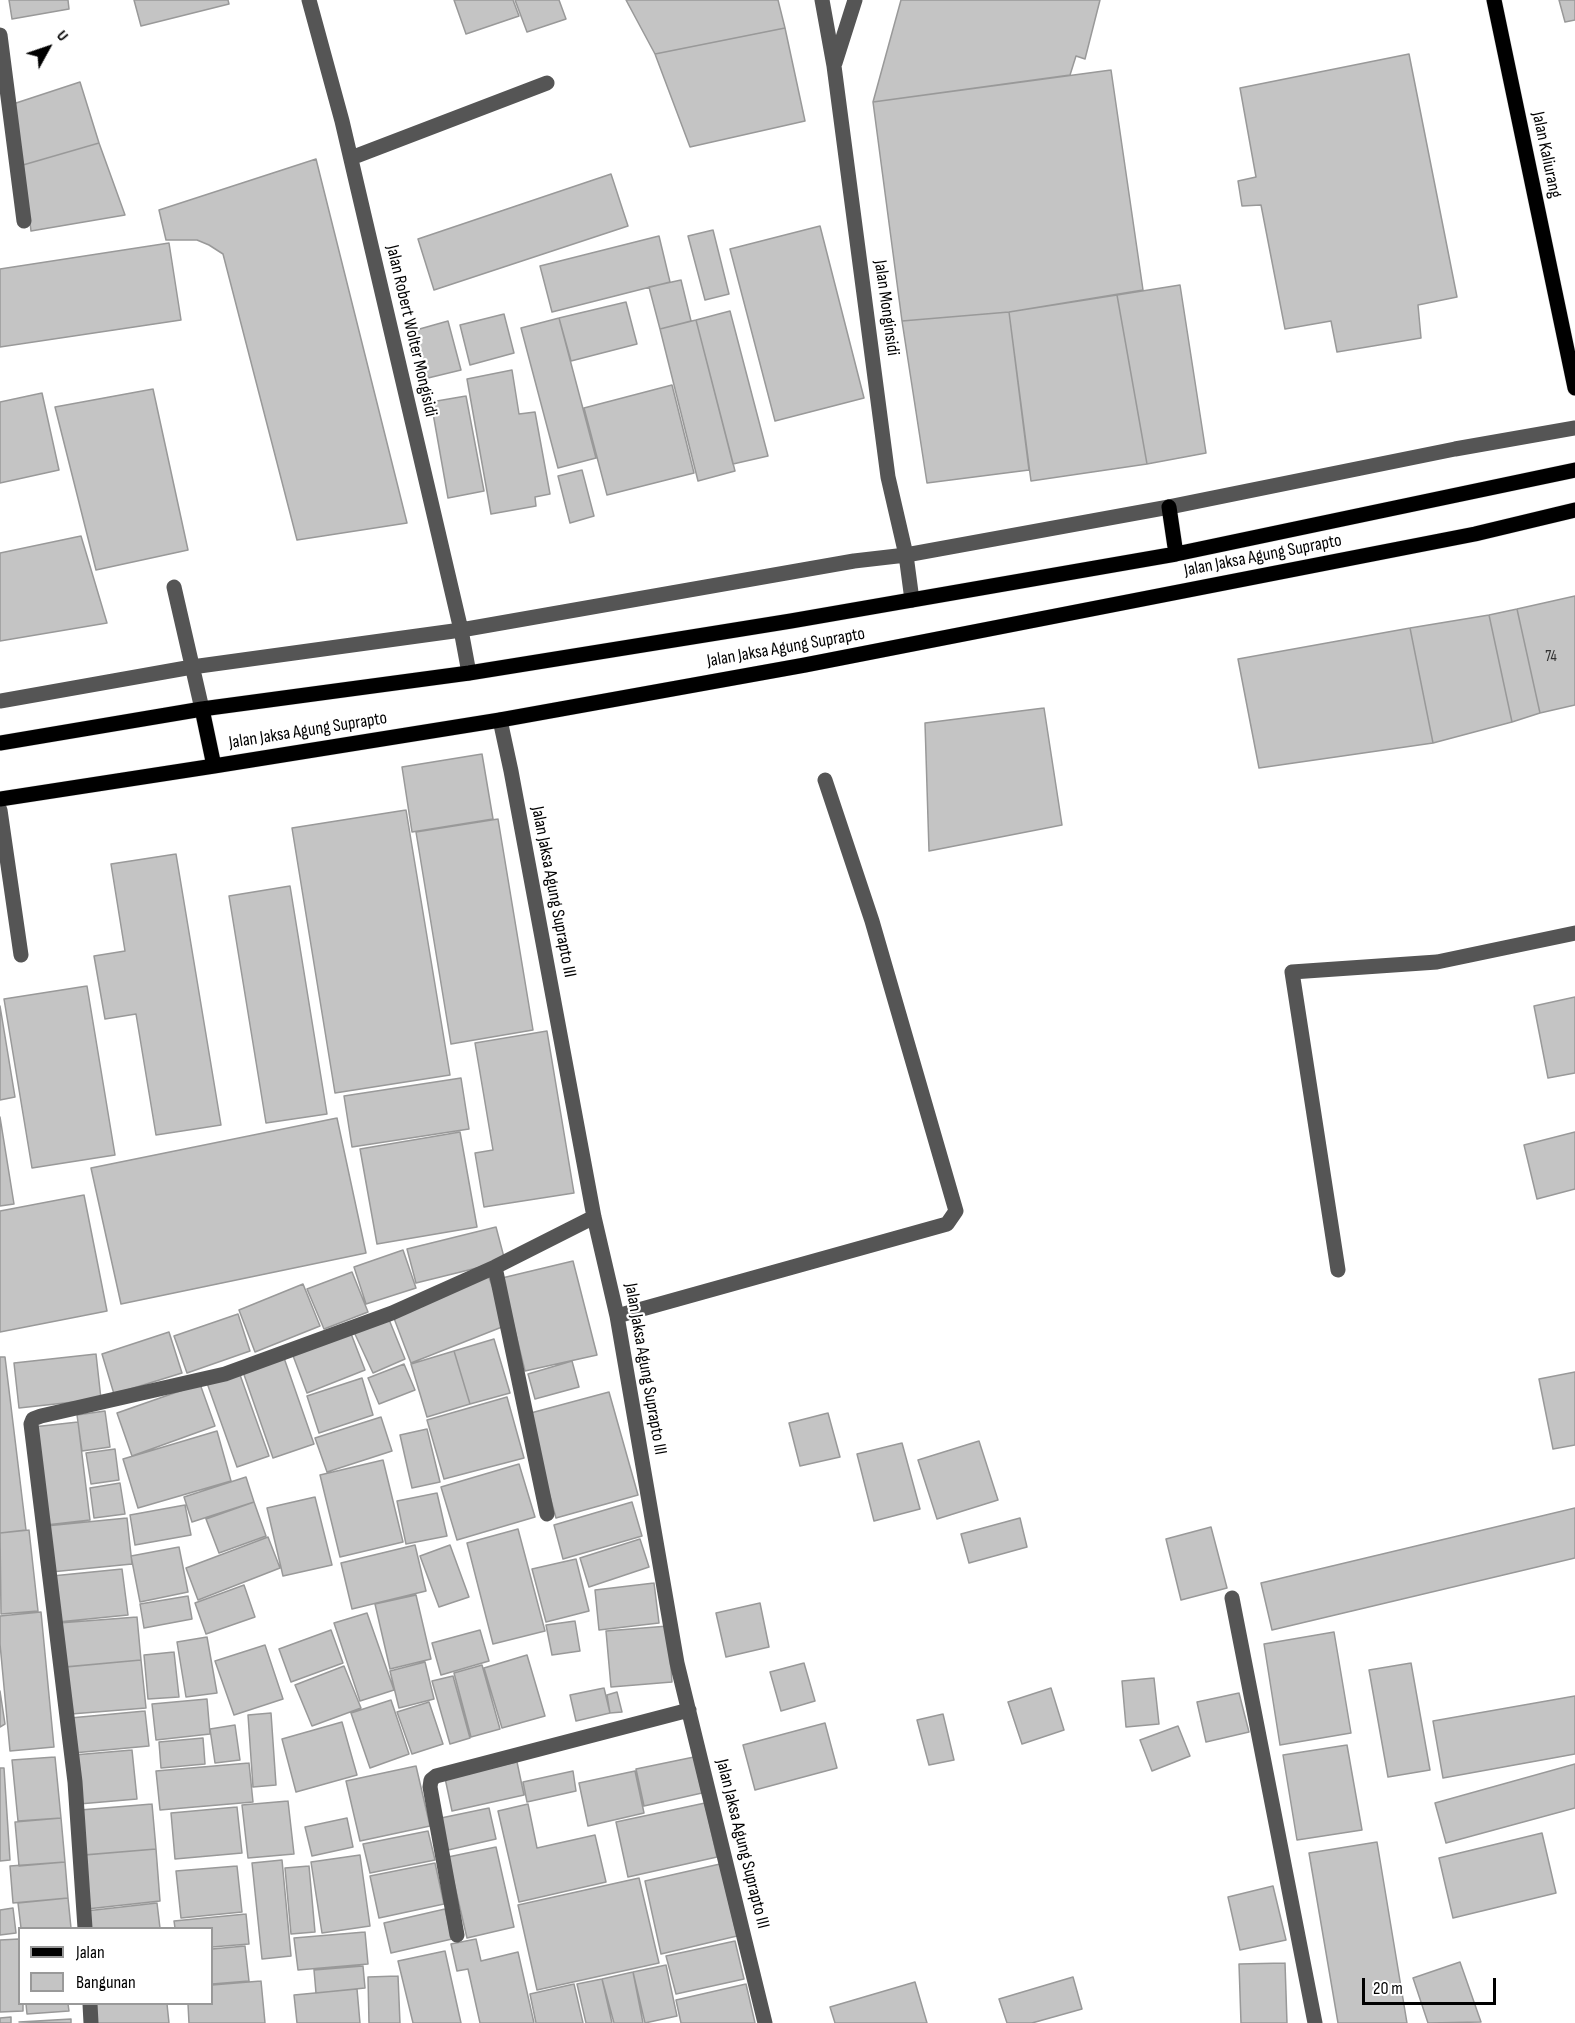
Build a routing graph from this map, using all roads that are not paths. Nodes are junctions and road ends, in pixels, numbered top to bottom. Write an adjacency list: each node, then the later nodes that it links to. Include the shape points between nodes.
1 (309, 0): 8 (street, Jalan Robert Wolter Mongisidi)
2 (822, 0): 6 (street, Jalan Monginsidi)
3 (855, 0): 6 (street, Jalan Monginsidi)
4 (1494, 0): 10 (main road, Jalan Kaliurang)
5 (0, 35): 9 (street)
6 (834, 66): 16 (street, Jalan Monginsidi, via 888,477)
7 (547, 84): 8 (street)
8 (351, 158): 19 (street, Jalan Robert Wolter Mongisidi)
9 (24, 221)
10 (1575, 388)
11 (1575, 428): 13 (street)
12 (1575, 470): 15 (main road, Jalan Jaksa Agung Suprapto)
13 (1169, 507): 15 (main road); 16 (street)
14 (1575, 510): 24 (main road, Jalan Jaksa Agung Suprapto, via 1475,534 828,661)
15 (1176, 554): 18 (main road, Jalan Jaksa Agung Suprapto)
16 (906, 555): 18 (street, Jalan Monginsidi); 19 (street)
17 (174, 587): 20 (street)
18 (912, 600): 21 (main road, Jalan Jaksa Agung Suprapto)
19 (461, 630): 20 (street); 21 (street, Jalan Robert Wolter Mongisidi)
20 (192, 668): 22 (street); 23 (street)
21 (469, 673): 23 (main road, Jalan Jaksa Agung Suprapto)
22 (0, 701)
23 (202, 709): 25 (main road, Jalan Jaksa Agung Suprapto); 26 (main road)
24 (500, 720): 26 (main road, Jalan Jaksa Agung Suprapto); 32 (street, Jalan Jaksa Agung Suprapto III)
25 (0, 743)
26 (214, 766): 28 (main road, Jalan Jaksa Agung Suprapto)
27 (825, 780): 35 (street, via 872,921 956,1211 947,1224)
28 (0, 799)
29 (0, 810): 31 (street)
30 (1575, 933): 34 (street, via 1437,962 1292,972)
31 (21, 955)
32 (594, 1217): 33 (street); 35 (street, Jalan Jaksa Agung Suprapto III)
33 (495, 1267): 36 (street); 39 (street, via 392,1313 225,1374 33,1419 75,1782)
34 (1338, 1270)
35 (617, 1316): 38 (street, Jalan Jaksa Agung Suprapto III, via 677,1663)
36 (547, 1514)
37 (1232, 1598): 44 (street)
38 (689, 1710): 40 (street, via 431,1780); 43 (street, Jalan Jaksa Agung Suprapto III)
39 (85, 1927)
40 (457, 1935)
41 (90, 2005): 42 (street)
42 (92, 2023)
43 (765, 2023)
44 (1316, 2023)

